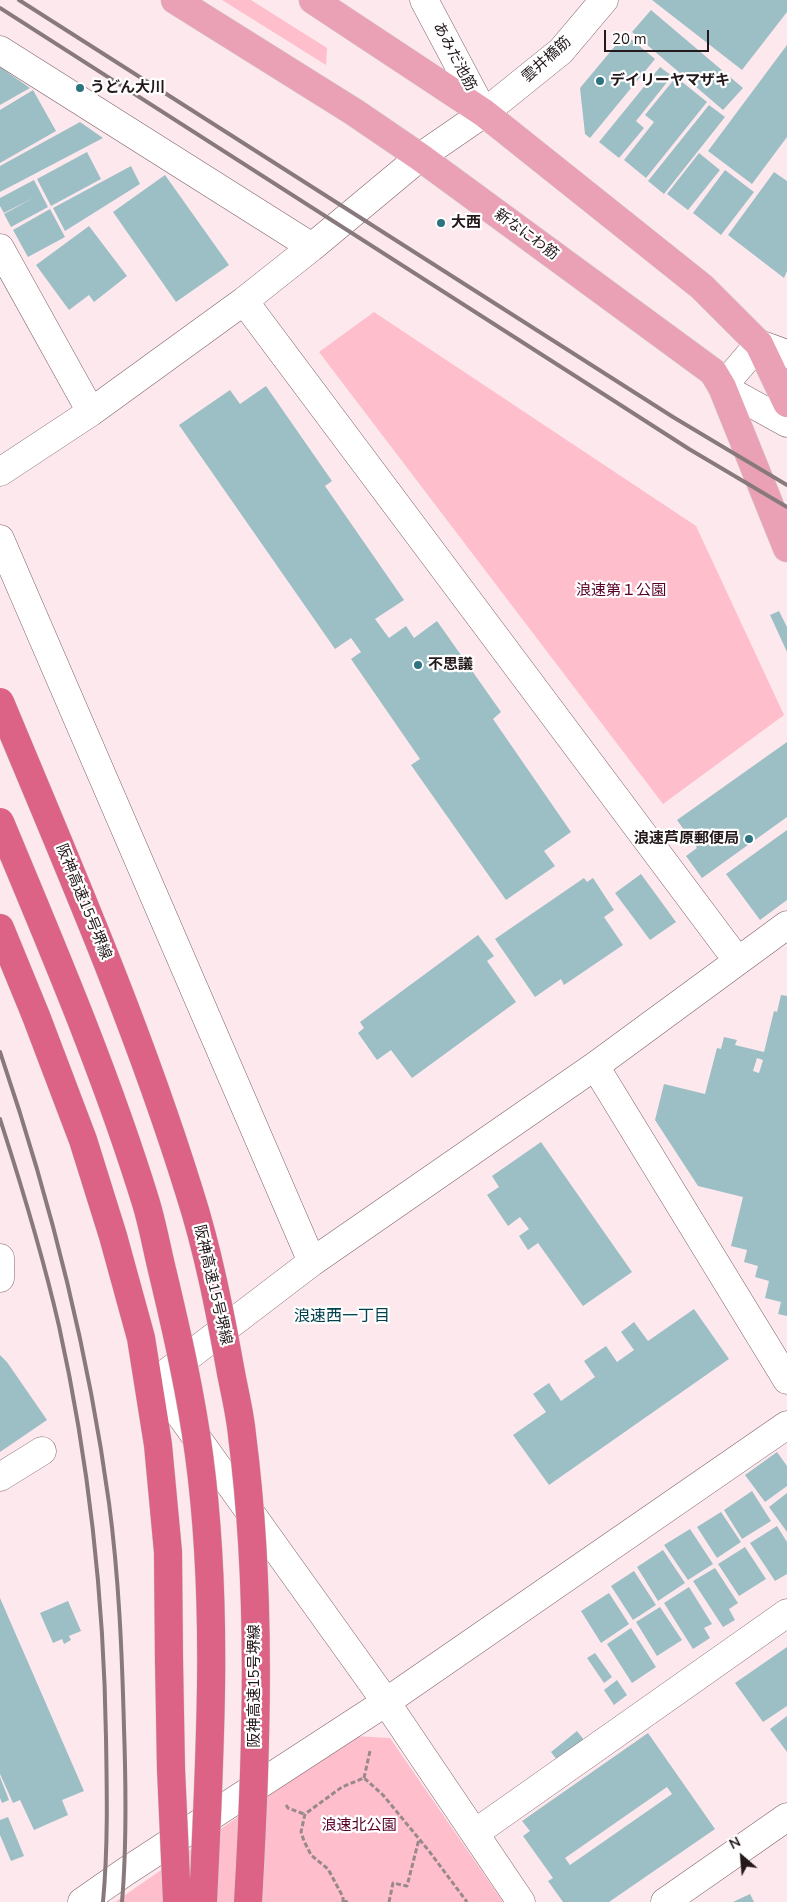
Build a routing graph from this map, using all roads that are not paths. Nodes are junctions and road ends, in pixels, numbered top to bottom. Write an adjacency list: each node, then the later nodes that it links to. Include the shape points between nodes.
1 (175, 0): 7 (main road, 新なにわ筋)
2 (313, 0): 6 (main road)
3 (424, 0): 6 (street, あみだ池筋)
4 (604, 0): 6 (street, 雲井橋筋, via 561,51)
5 (0, 50): 8 (street)
6 (484, 113): 7 (street, 雲井橋筋); 11 (main road, via 702,287)
7 (420, 157): 8 (street, 雲井橋筋); 13 (main road, 新なにわ筋, via 713,372)
8 (312, 247): 10 (street, 雲井橋筋)
9 (0, 248): 15 (street)
10 (244, 301): 15 (street, 雲井橋筋); 24 (street)
11 (759, 344): 12 (street); 13 (street); 14 (main road)
12 (787, 354)
13 (722, 387): 16 (street); 19 (main road, 新なにわ筋)
14 (787, 403)
15 (92, 412): 17 (street, 雲井橋筋)
16 (787, 423)
17 (0, 472)
18 (0, 539): 27 (street)
19 (787, 548)
20 (0, 702): 40 (highway, 阪神高速15号堺線, bridge, via 106,957 149,1072 190,1193 220,1312 242,1434 254,1566 256,1696)
21 (0, 822): 39 (highway, bridge, via 64,975 146,1204 178,1334 199,1455 210,1575 211,1701)
22 (787, 926): 24 (street)
23 (0, 928): 38 (highway, bridge, via 82,1140 141,1338 158,1445 168,1552 171,1769)
24 (737, 960): 25 (street)
25 (595, 1066): 27 (street); 29 (street)
26 (0, 1258): 28 (street)
27 (312, 1262): 34 (street, via 156,1381)
28 (0, 1278)
29 (787, 1380)
30 (787, 1425): 34 (street)
31 (42, 1451): 32 (street)
32 (0, 1477)
33 (787, 1613): 36 (street)
34 (386, 1702): 36 (street); 37 (street)
35 (787, 1817): 42 (street)
36 (475, 1833): 41 (street)
37 (82, 1902)
38 (177, 1902)
39 (202, 1902)
40 (248, 1902)
41 (521, 1902)
42 (665, 1902)

